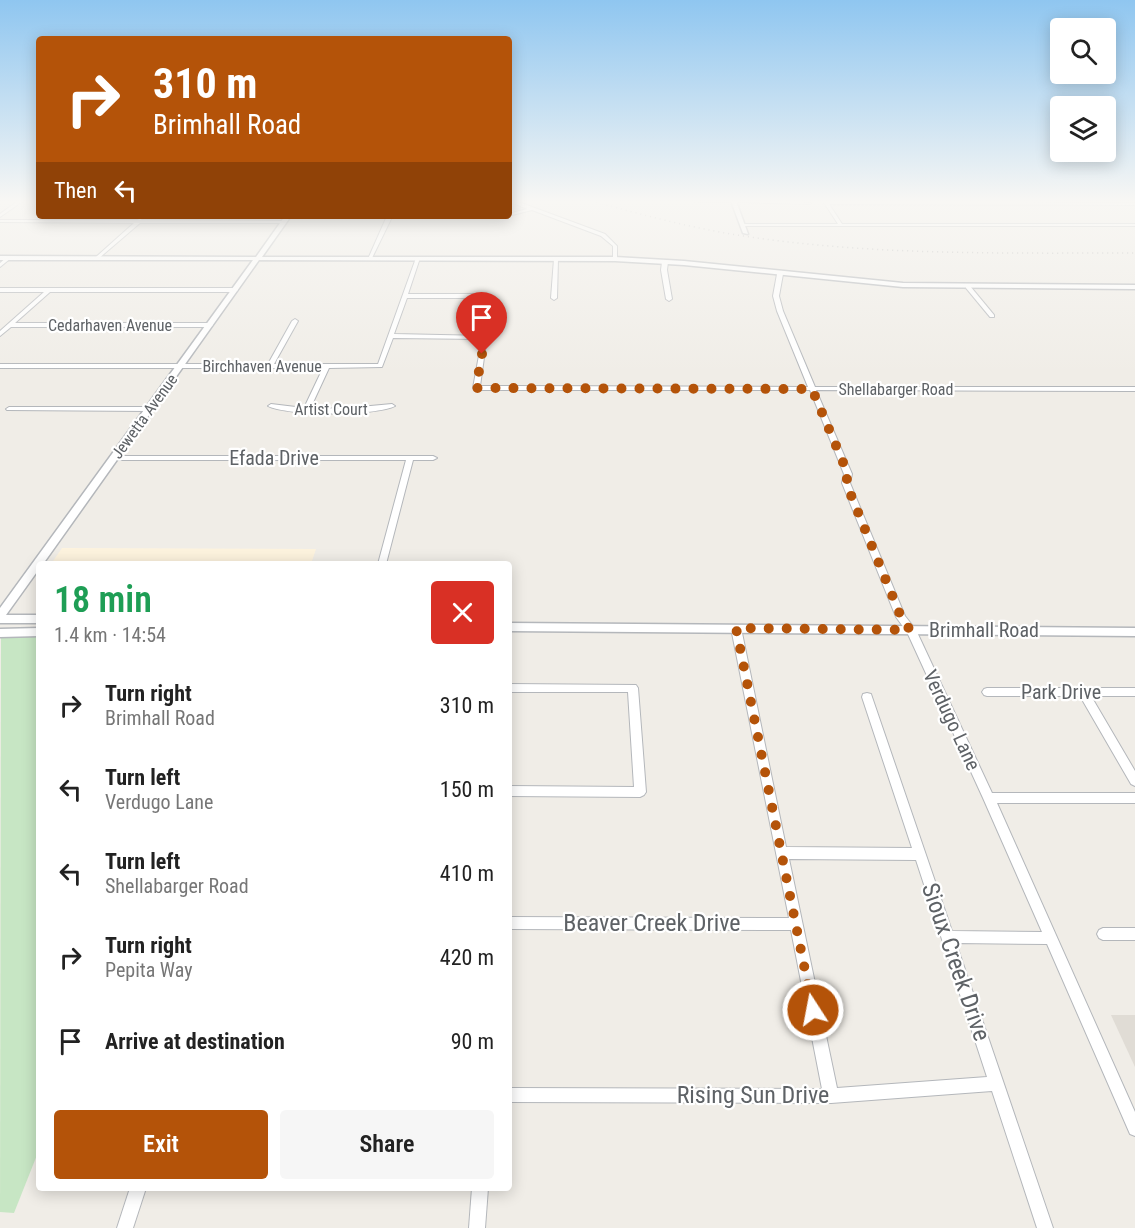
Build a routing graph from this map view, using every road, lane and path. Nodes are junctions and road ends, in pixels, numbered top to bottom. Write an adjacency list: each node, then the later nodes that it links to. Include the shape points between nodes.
1 (9, 258): 8 (street)
2 (258, 258): 14 (street, Jewetta Avenue)
3 (374, 258): 6 (street)
4 (556, 259): 5 (street); 6 (street); 17 (street)
5 (615, 259): 7 (street)
6 (417, 262): 15 (street)
7 (665, 262): 9 (street); 18 (street)
8 (0, 265)
9 (780, 274): 10 (street, via 875,284); 29 (street, Verdugo Lane, via 777,304)
10 (968, 287): 11 (street); 19 (street)
11 (1135, 287)
12 (0, 290): 13 (street)
13 (49, 290): 14 (street); 21 (street)
14 (235, 290): 22 (street, Jewetta Avenue)
15 (405, 296): 16 (street); 24 (street)
16 (476, 296)
17 (555, 298)
18 (669, 299)
19 (992, 316)
20 (295, 321): 27 (street)
21 (10, 325): 22 (street, Cedarhaven Avenue); 23 (street)
22 (210, 325): 26 (street, Jewetta Avenue)
23 (0, 334)
24 (391, 336): 28 (street, Birchhaven Avenue, via 380,366); 29 (street, Shellabarger Road, via 485,337 476,388)
25 (0, 366): 26 (street, Birchhaven Avenue)
26 (180, 366): 27 (street, Birchhaven Avenue); 34 (street, Jewetta Avenue)
27 (270, 366): 28 (street, Birchhaven Avenue)
28 (327, 366): 35 (street)
29 (812, 389): 30 (street, Shellabarger Road); 46 (street, Verdugo Lane, via 848,474 846,483 901,617)
30 (1135, 389)
31 (271, 406): 35 (street, Artist Court)
32 (392, 406): 35 (street, Artist Court)
33 (9, 409): 34 (street)
34 (149, 409): 36 (street, Jewetta Avenue)
35 (307, 410)
36 (114, 458): 37 (street, Efada Drive); 39 (street, Jewetta Avenue)
37 (410, 458): 38 (street, Efada Drive); 40 (street)
38 (433, 458)
39 (40, 561)
40 (383, 561)
41 (36, 567): 42 (street, Jewetta Avenue)
42 (0, 617): 43 (street)
43 (36, 619)
44 (512, 627): 45 (street, Brimhall Road)
45 (736, 628): 46 (street, Brimhall Road); 59 (street)
46 (910, 630): 48 (street, Brimhall Road); 57 (street, Verdugo Lane)
47 (36, 632): 49 (street)
48 (1135, 632)
49 (0, 633)
50 (512, 688): 56 (street, via 633,688 640,792)
51 (987, 692): 52 (street, Park Drive)
52 (1083, 692): 53 (street, Park Drive); 55 (street)
53 (1135, 692)
54 (867, 697): 60 (street, Sioux Creek Drive)
55 (1135, 781)
56 (512, 791)
57 (989, 798): 58 (street); 66 (street, Verdugo Lane)
58 (1135, 798)
59 (782, 853): 60 (street); 62 (street)
60 (919, 854): 65 (street, Sioux Creek Drive)
61 (512, 922): 62 (street, Beaver Creek Drive)
62 (796, 924): 69 (street)
63 (1102, 934): 64 (street)
64 (1135, 934)
65 (947, 937): 66 (street); 67 (street, Sioux Creek Drive)
66 (1050, 938): 70 (street, Verdugo Lane)
67 (996, 1083): 69 (street, Rising Sun Drive); 75 (street, Sioux Creek Drive)
68 (512, 1095): 69 (street, Rising Sun Drive)
69 (831, 1096)
70 (1135, 1129)
71 (137, 1191): 73 (street)
72 (480, 1191): 74 (street)
73 (125, 1228)
74 (477, 1228)
75 (1045, 1228)

